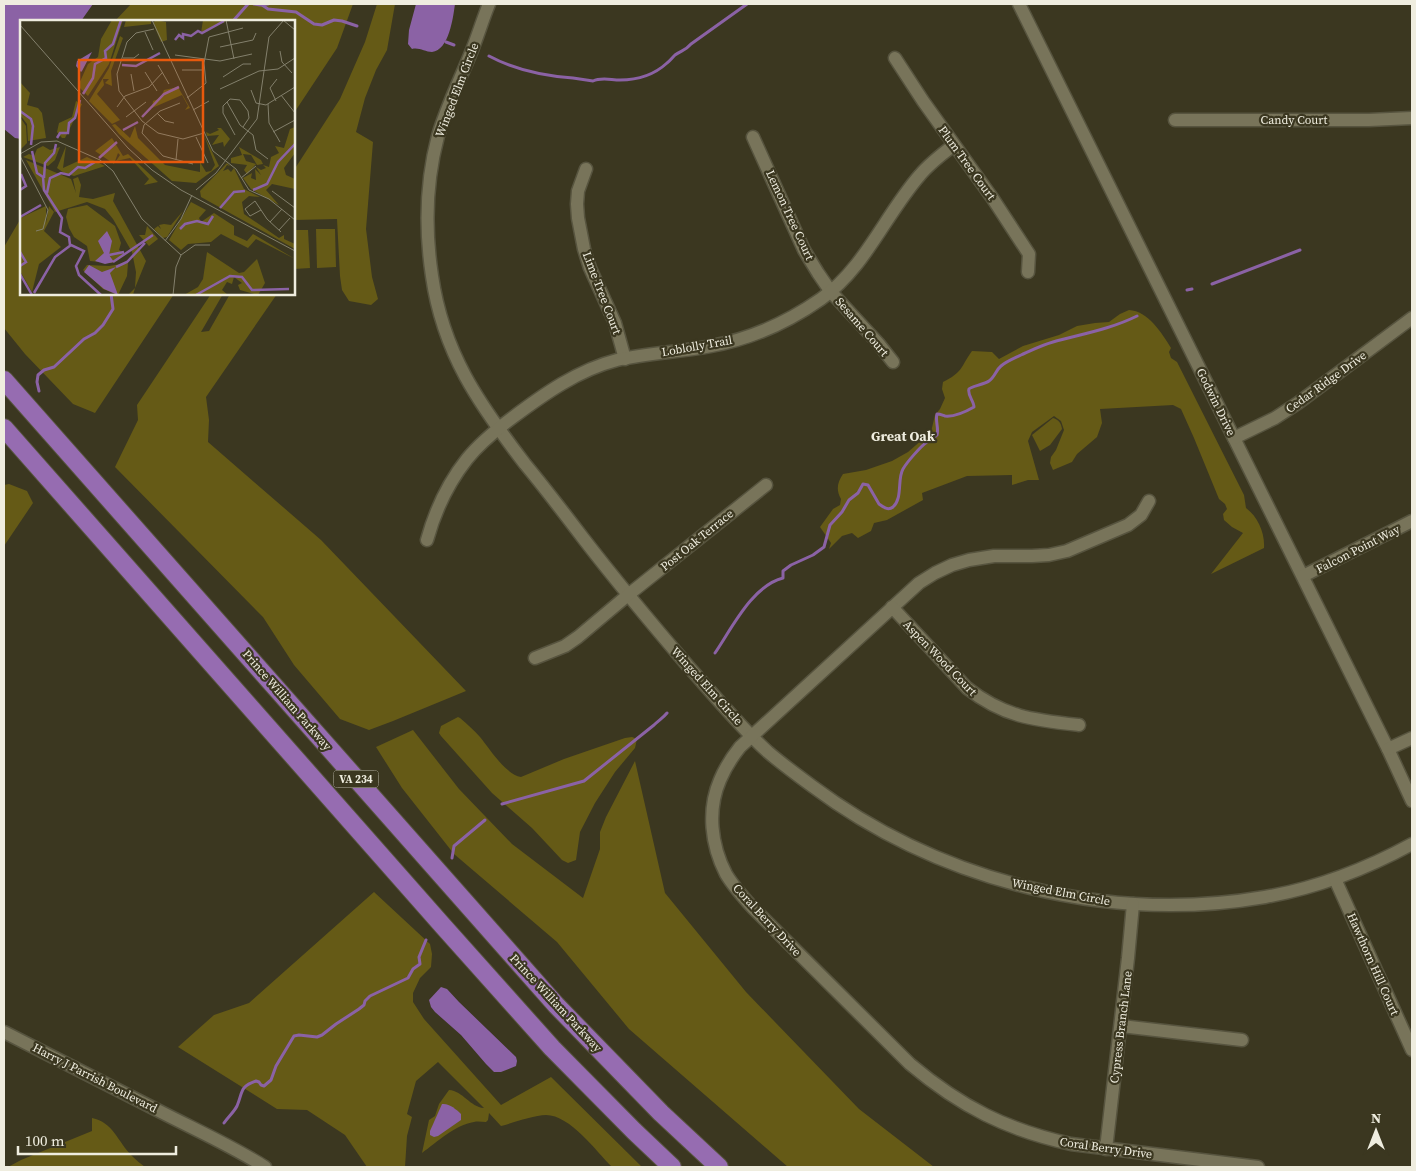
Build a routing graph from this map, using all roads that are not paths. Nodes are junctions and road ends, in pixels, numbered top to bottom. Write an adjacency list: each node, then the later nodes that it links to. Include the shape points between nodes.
1 (488, 4): 16 (street, Winged Elm Circle, via 438,136 429,190 428,246 437,306 455,358)
2 (1019, 4): 17 (street, Godwin Drive)
3 (895, 58): 7 (street, Plum Tree Court)
4 (1412, 118): 5 (street, Candy Court)
5 (1175, 120)
6 (753, 137): 10 (street, Lemon Tree Court, via 804,250)
7 (954, 145): 9 (street, Plum Tree Court, via 1029,254); 10 (street, Loblolly Trail, via 919,176 857,264)
8 (586, 169): 12 (street, Lime Tree Court, via 577,204 584,249 615,323)
9 (1028, 272)
10 (831, 292): 12 (street, Loblolly Trail, via 796,315 735,341); 13 (street, Sesame Court)
11 (1412, 318): 17 (street, Cedar Ridge Drive, via 1298,404)
12 (625, 359): 16 (street, Loblolly Trail, via 569,380)
13 (893, 362)
14 (4, 380): 41 (highway, Prince William Parkway / VA 234, via 550,998 661,1113)
15 (4, 428): 40 (highway, VA 234, via 491,981 552,1048)
16 (498, 429): 21 (street, Loblolly Trail, via 467,458 453,478 433,518); 23 (street, Winged Elm Circle)
17 (1234, 438): 22 (street, Godwin Drive)
18 (766, 485): 23 (street, Post Oak Terrace)
19 (1148, 500): 24 (street, Coral Berry Drive, via 1141,515 1128,525 1067,551 1049,555 994,556 952,565 919,583)
20 (1412, 521): 22 (street, Falcon Point Way)
21 (427, 540)
22 (1303, 576): 29 (street, Godwin Drive)
23 (628, 596): 25 (street, Post Oak Terrace, via 572,641); 27 (street, Winged Elm Circle)
24 (892, 607): 26 (street, Aspen Wood Court, via 966,688 980,698 1018,716); 27 (street, Coral Berry Drive)
25 (535, 658)
26 (1079, 725)
27 (752, 736): 33 (street, Winged Elm Circle, via 782,764 824,795 860,819 920,851 980,874 1032,888); 38 (street, Coral Berry Drive, via 729,761 720,779 713,809 718,856 726,874 752,908 910,1064 955,1099 1000,1123 1043,1138)
28 (1412, 738): 29 (street)
29 (1388, 749): 30 (street, Godwin Drive)
30 (1412, 801)
31 (1412, 844): 32 (street, Winged Elm Circle, via 1384,860)
32 (1335, 879): 33 (street, Winged Elm Circle, via 1232,902); 37 (street, Hawthorn Hill Court)
33 (1133, 904): 34 (street, Cypress Branch Lane)
34 (1121, 1026): 36 (street); 38 (street, Cypress Branch Lane)
35 (4, 1032): 39 (street, Harry J Parrish Boulevard, via 213,1136)
36 (1242, 1040)
37 (1412, 1050)
38 (1106, 1149): 42 (street, Coral Berry Drive)
39 (266, 1167)
40 (672, 1167)
41 (719, 1167)
42 (1258, 1167)

